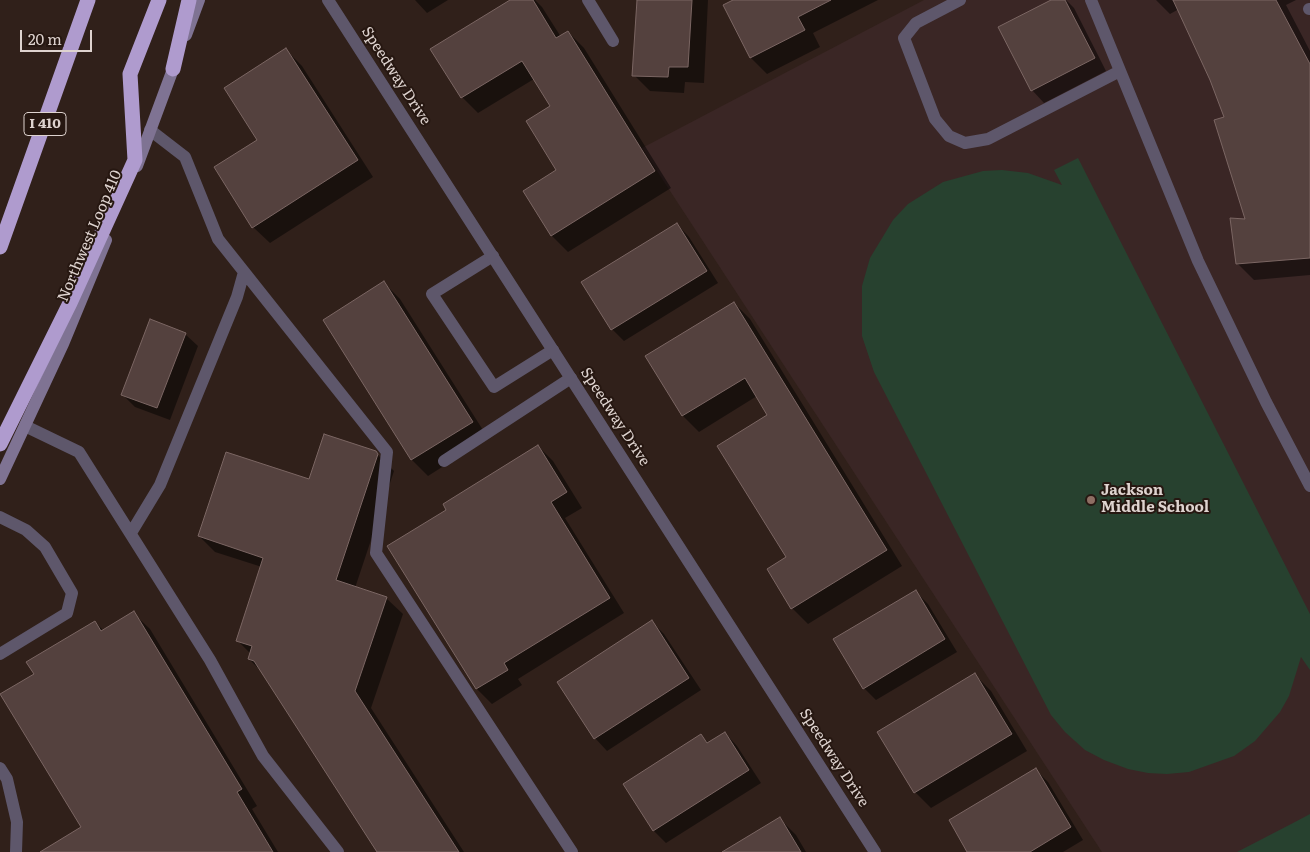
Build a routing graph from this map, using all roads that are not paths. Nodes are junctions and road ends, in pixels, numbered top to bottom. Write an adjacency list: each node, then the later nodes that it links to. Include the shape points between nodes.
1 (88, 0): 13 (highway, I 410)
2 (159, 0): 19 (highway, via 130,74 135,160 70,303)
3 (189, 0): 10 (highway)
4 (199, 0): 10 (main road, Northwest Loop 410)
5 (328, 0): 14 (street, Speedway Drive)
6 (588, 0): 9 (street)
7 (960, 0): 11 (street, via 916,23 904,38 935,119 948,136 965,143 988,139)
8 (1091, 0): 11 (street)
9 (613, 41)
10 (173, 69): 12 (main road, Northwest Loop 410)
11 (1120, 71): 22 (street, via 1198,261)
12 (150, 130): 15 (street, via 185,157 218,239); 18 (main road, Northwest Loop 410, via 63,344)
13 (0, 247)
14 (492, 256): 16 (street, Speedway Drive); 16 (street, via 432,294 494,387)
15 (244, 272): 24 (street, via 237,297 160,485); 29 (street, via 387,452 376,553)
16 (553, 350): 17 (street, Speedway Drive)
17 (571, 378): 20 (street); 30 (street, Speedway Drive)
18 (25, 426): 21 (main road, Northwest Loop 410); 24 (street, via 79,452)
19 (0, 444)
20 (444, 461)
21 (0, 479)
22 (1310, 486)
23 (0, 517): 25 (street, via 26,530 45,547 72,593 67,613)
24 (131, 533): 28 (street, via 210,660 263,756)
25 (0, 654)
26 (0, 768): 27 (street, via 7,779 17,822)
27 (16, 852)
28 (338, 852)
29 (572, 852)
30 (875, 852)

